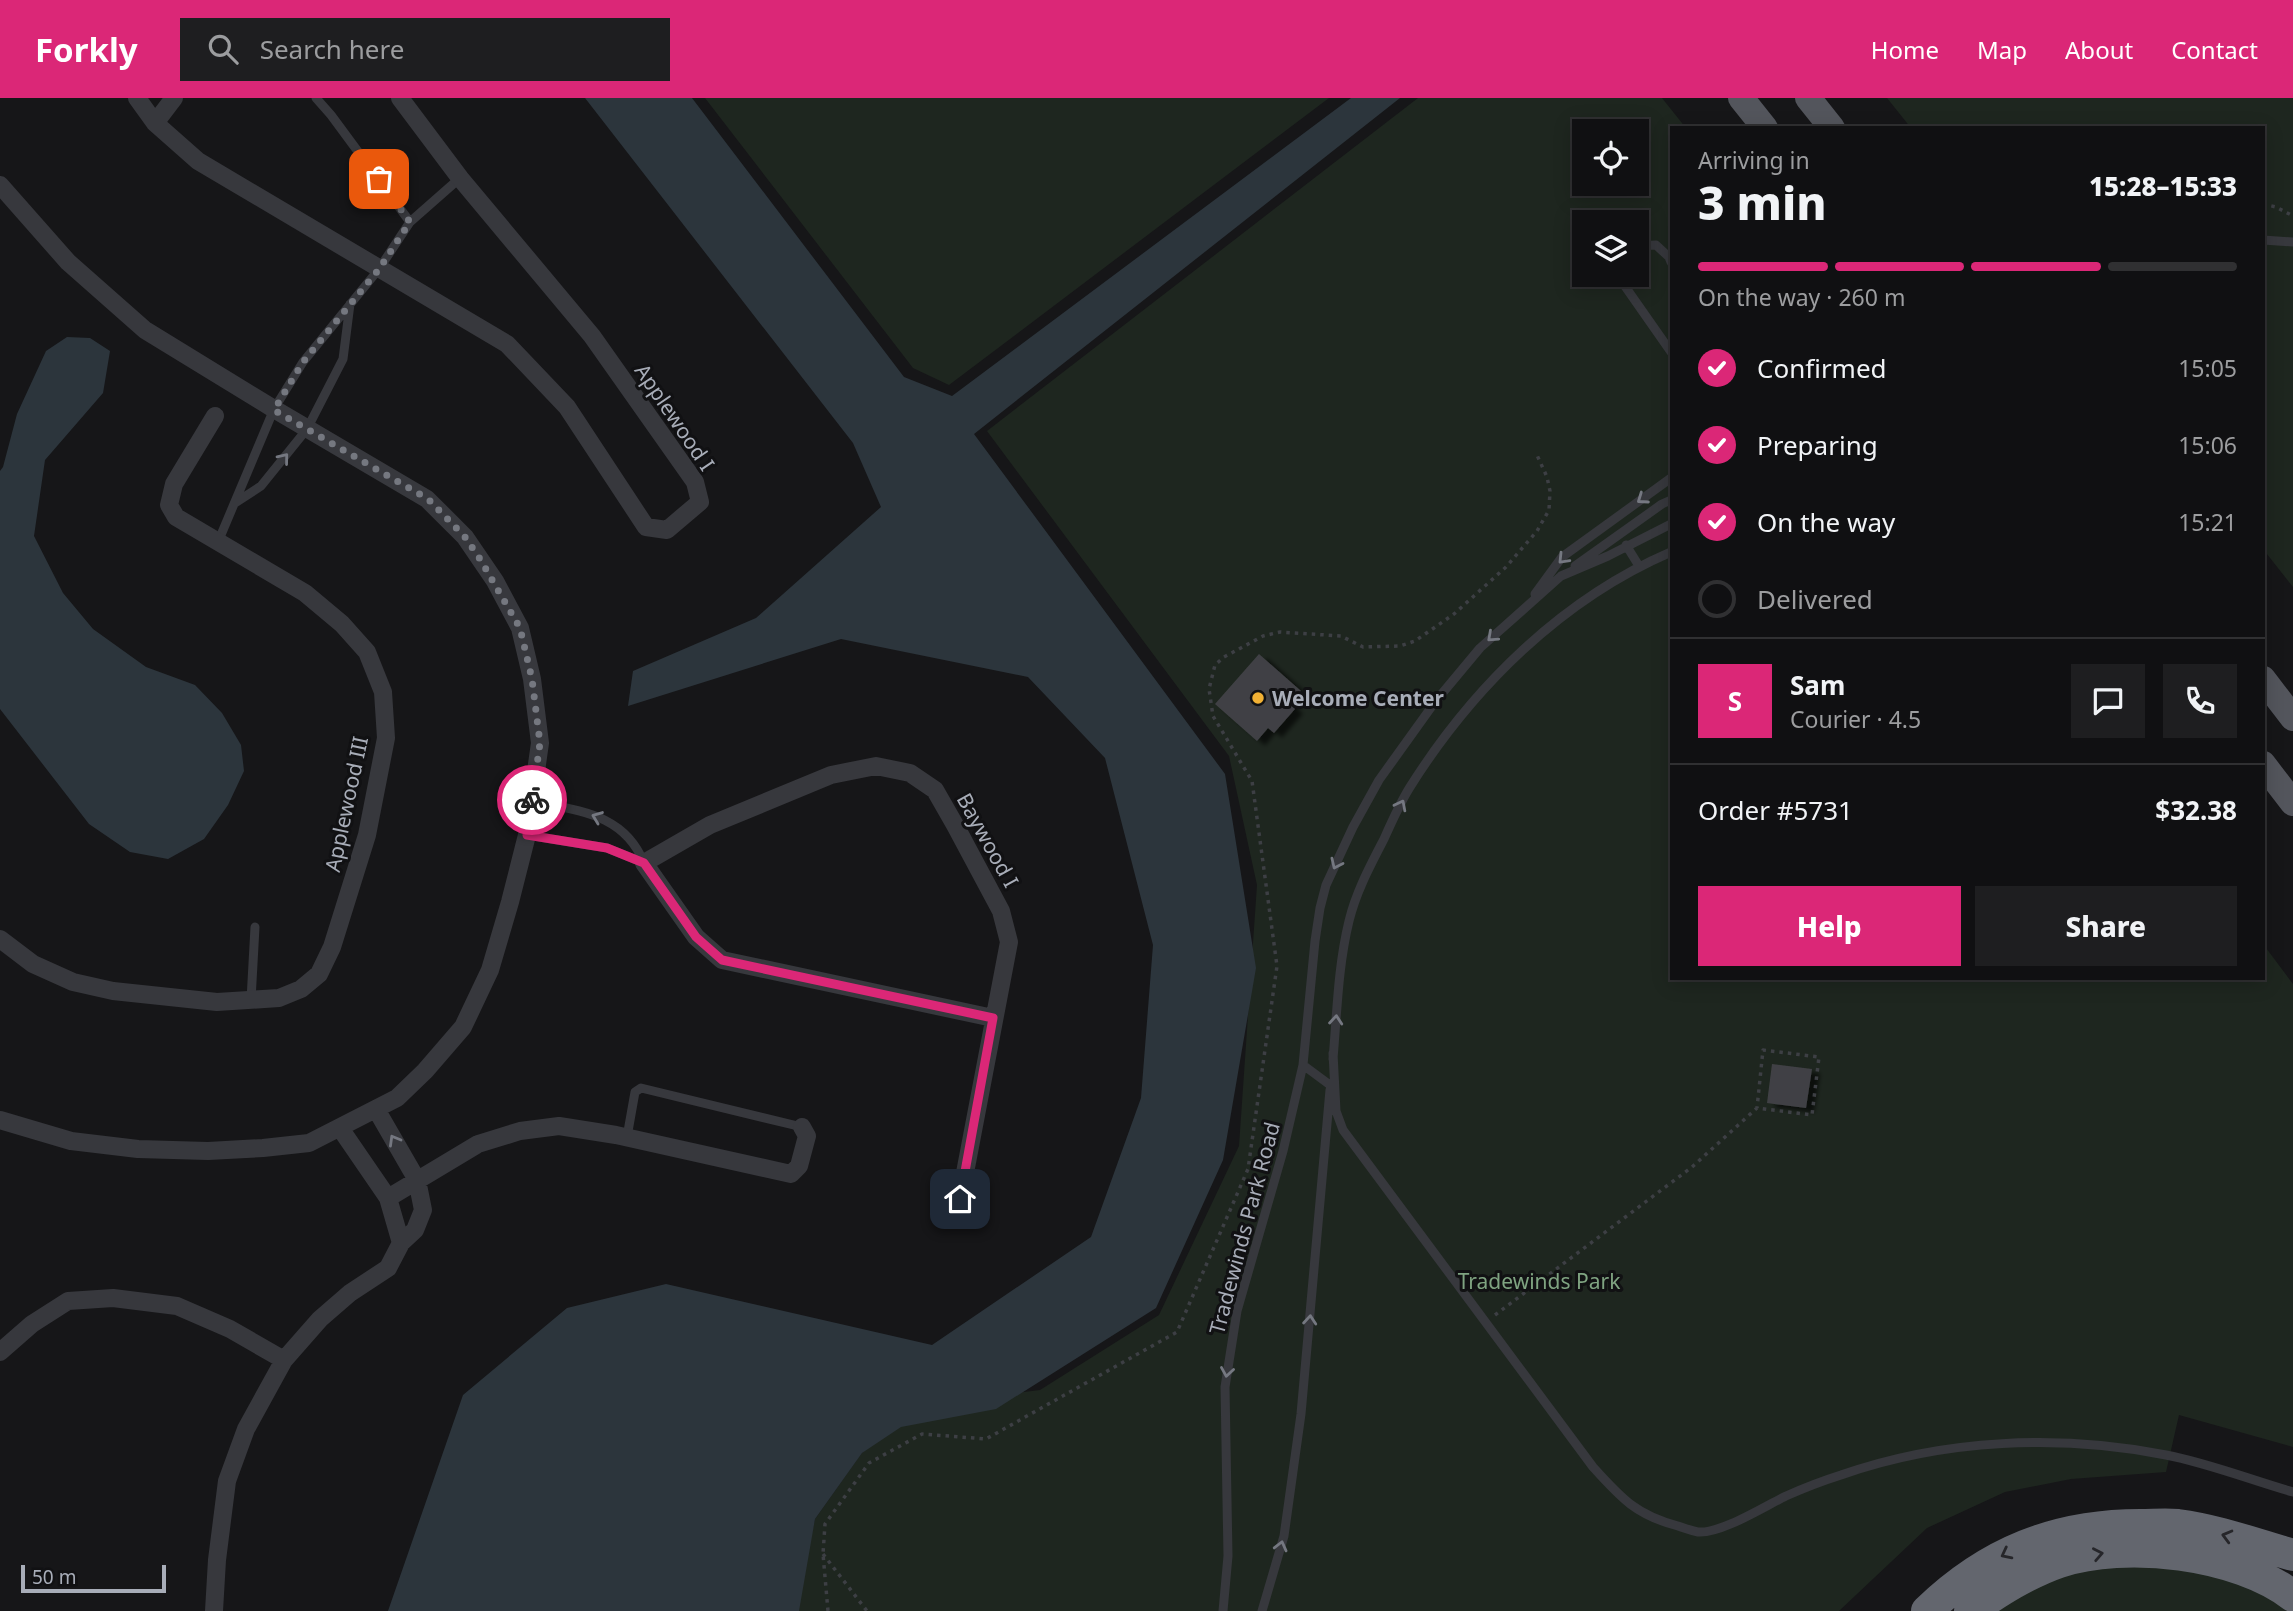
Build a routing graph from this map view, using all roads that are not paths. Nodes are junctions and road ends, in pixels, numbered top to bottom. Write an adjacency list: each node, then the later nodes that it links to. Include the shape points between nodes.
1 (137, 98): 7 (street, Applewood I)
2 (174, 98): 7 (street)
3 (316, 98): 12 (lane)
4 (400, 98): 10 (street, Applewood I)
5 (1741, 98): 8 (main road)
6 (1808, 98): 9 (main road)
7 (155, 123): 17 (street, Applewood I, via 198,161)
8 (1763, 126)
9 (1830, 126)
10 (460, 178): 12 (lane); 17 (street, Applewood I, via 592,336 695,482 700,502 667,530 646,527 567,407 507,344)
11 (0, 185): 21 (street, via 68,262 145,330)
12 (410, 222): 17 (lane)
13 (2265, 239): 14 (lane)
14 (2293, 242)
15 (1649, 245): 16 (lane, via 1656,245)
16 (1670, 260)
17 (379, 269): 19 (lane)
18 (1626, 287): 20 (lane)
19 (350, 304): 21 (lane, via 303,362); 23 (lane, via 343,359)
20 (1670, 351)
21 (274, 410): 23 (street); 26 (lane)
22 (215, 416): 28 (street, Applewood III, via 174,484 169,505 176,517)
23 (307, 429): 26 (lane, one-way to 23, via 261,486); 37 (street, via 428,499 465,537 495,581 520,628 532,679 540,743)
24 (1670, 479): 33 (lane, one-way to 33, via 1562,557)
25 (1670, 500): 32 (lane)
26 (234, 504): 28 (lane)
27 (1670, 524): 29 (lane, Tradewinds Park Road)
28 (218, 542): 43 (street, Applewood III, via 305,593 341,624 367,652 384,704 386,738 367,835 332,947 319,974 301,989 279,998)
29 (1626, 545): 31 (lane); 32 (lane, Tradewinds Park Road)
30 (1670, 552): 31 (lane)
31 (1639, 566): 45 (lane, one-way to 31, via 1349,920 1360,885 1410,788 1458,721 1519,653 1587,599)
32 (1561, 576): 33 (lane, Tradewinds Park Road)
33 (1524, 608): 46 (lane, Tradewinds Park Road, one-way to 46, via 1480,648 1435,702 1353,827 1320,908)
34 (2265, 682): 35 (main road)
35 (2293, 718)
36 (2265, 767): 38 (main road)
37 (532, 801): 39 (street); 40 (lane, one-way to 37, via 636,845 598,816)
38 (2293, 803)
39 (527, 835): 40 (lane, via 607,848); 48 (street, via 490,970 463,1027 397,1098)
40 (644, 863): 44 (street, via 696,937 722,960); 44 (street, Baywood I, via 710,825 831,775 876,766 911,773 934,790 1001,911 1009,942)
41 (255, 927): 43 (lane)
42 (0, 939): 43 (street, Applewood III, via 33,964 73,982 217,1002)
43 (251, 1000)
44 (993, 1018): 55 (street, Baywood I)
45 (1333, 1053): 47 (lane); 59 (lane, via 1336,1111 1343,1130 1593,1467 1641,1513 1700,1532 1727,1525 1842,1474 1908,1457 1997,1443 2142,1451)
46 (1303, 1065): 47 (lane); 63 (lane, Tradewinds Park Road, one-way to 63, via 1237,1311 1225,1387 1228,1556)
47 (1331, 1085): 64 (lane, one-way to 47, via 1283,1536 1301,1414)
48 (376, 1109): 51 (street); 53 (street, one-way to 48)
49 (0, 1120): 51 (street, via 71,1141 208,1151 309,1143)
50 (802, 1127): 52 (lane, via 641,1088 635,1092); 52 (street, via 807,1136 799,1166 791,1174)
51 (341, 1128): 54 (street)
52 (627, 1137): 53 (street, via 559,1126 520,1131 478,1144)
53 (417, 1180): 54 (street); 56 (street, via 423,1210 415,1230)
54 (388, 1198): 56 (street)
55 (960, 1199)
56 (401, 1244): 58 (street, via 388,1268 330,1310)
57 (0, 1352): 58 (street, via 68,1301 113,1298 177,1306)
58 (285, 1360): 62 (street, via 246,1429 227,1481)
59 (2293, 1492)
60 (2293, 1555): 65 (highway, one-way to 65, via 2178,1525 2109,1525 2028,1543 1984,1565)
61 (2293, 1596): 66 (highway, one-way to 61, via 2009,1585 2060,1562 2116,1550 2181,1554 2237,1568)
62 (214, 1611)
63 (1223, 1611)
64 (1262, 1611)
65 (1927, 1611)
66 (1970, 1611)

